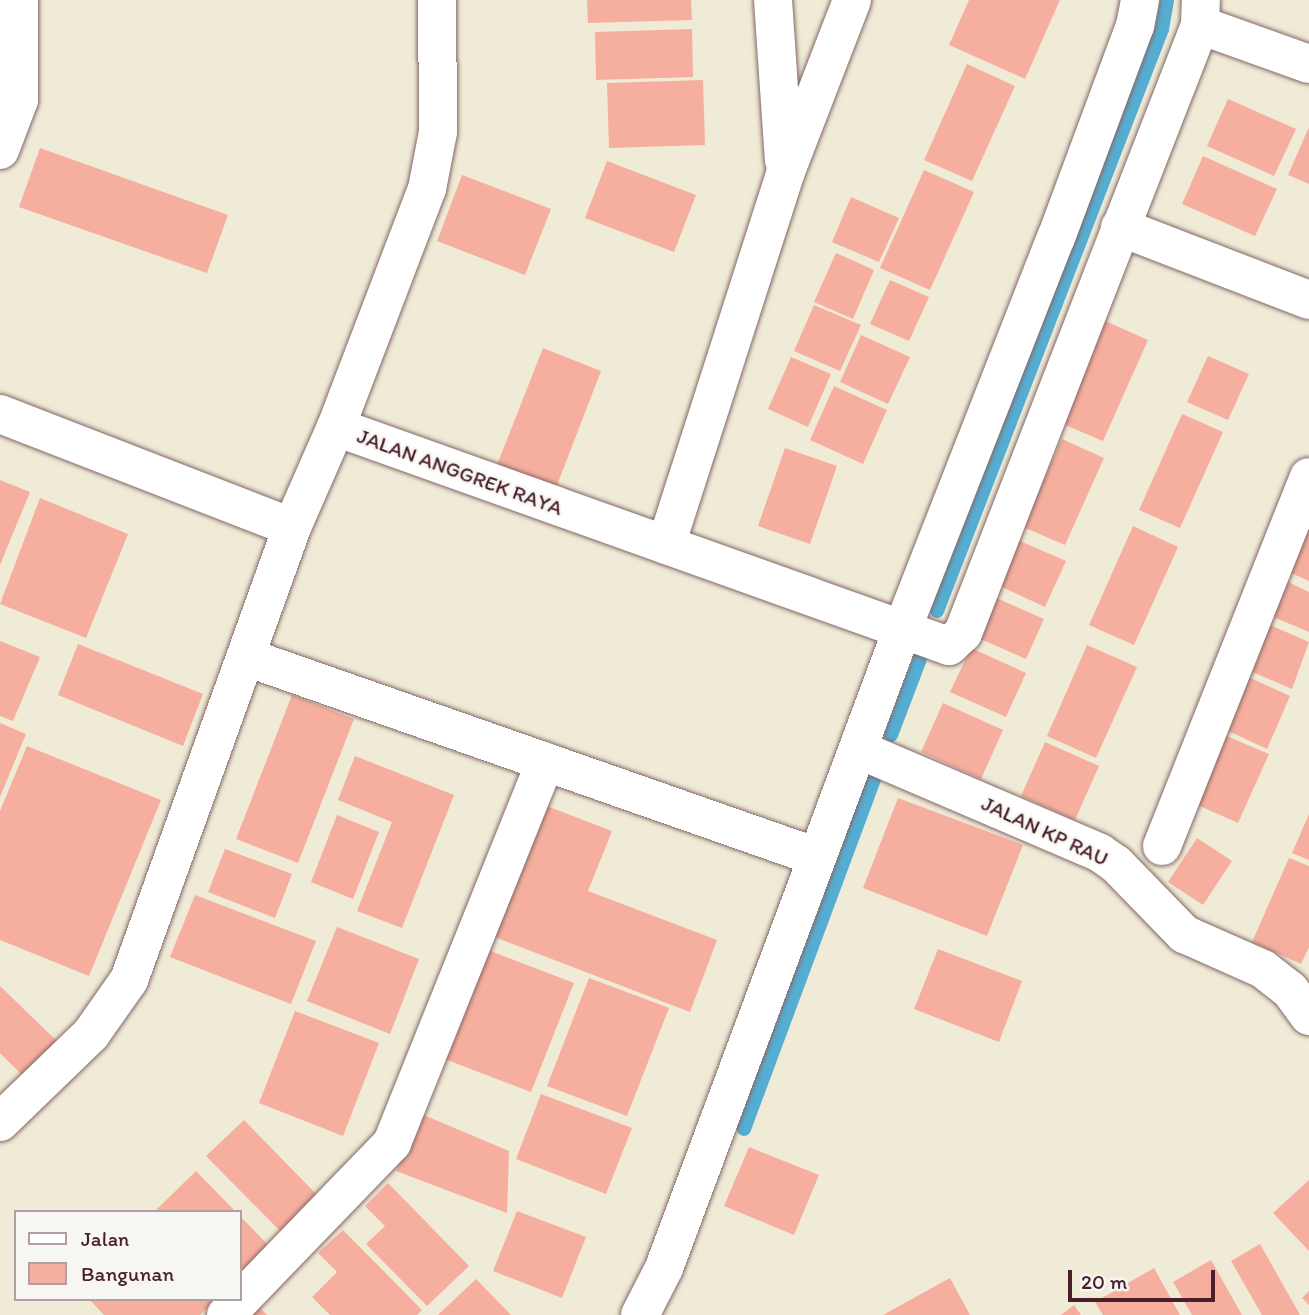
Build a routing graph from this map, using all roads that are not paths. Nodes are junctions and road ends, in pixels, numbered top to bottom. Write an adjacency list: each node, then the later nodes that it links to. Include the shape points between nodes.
1 (19, 0): 8 (street, via 19,100)
2 (437, 0): 13 (street, via 438,132 427,189)
3 (772, 0): 9 (street)
4 (852, 0): 9 (street)
5 (1140, 0): 17 (street, via 1135,26 1066,213)
6 (1201, 12): 7 (street); 10 (street)
7 (1309, 64)
8 (0, 149)
9 (785, 174): 16 (street)
10 (1120, 227): 11 (street); 17 (street, JALAN ANGGREK RAYA, via 962,633 949,646)
11 (1309, 300)
12 (0, 414): 15 (street)
13 (336, 427): 15 (street, JALAN ANGGREK RAYA); 16 (street, JALAN ANGGREK RAYA)
14 (1309, 477): 21 (street)
15 (292, 527): 18 (street, JALAN ANGGREK RAYA)
16 (666, 545): 17 (street, JALAN ANGGREK RAYA)
17 (902, 630): 19 (street)
18 (249, 658): 20 (street); 24 (street, JALAN ANGGREK RAYA, via 129,980 91,1034)
19 (860, 750): 22 (street); 23 (street, JALAN KP RAU, via 1100,853 1184,934 1263,969 1290,990)
20 (544, 762): 22 (street); 25 (street, via 392,1143)
21 (1162, 846)
22 (817, 857): 28 (street, via 664,1268)
23 (1309, 1016)
24 (0, 1122)
25 (242, 1298)
26 (240, 1301): 27 (street)
27 (226, 1315)
28 (640, 1315)

